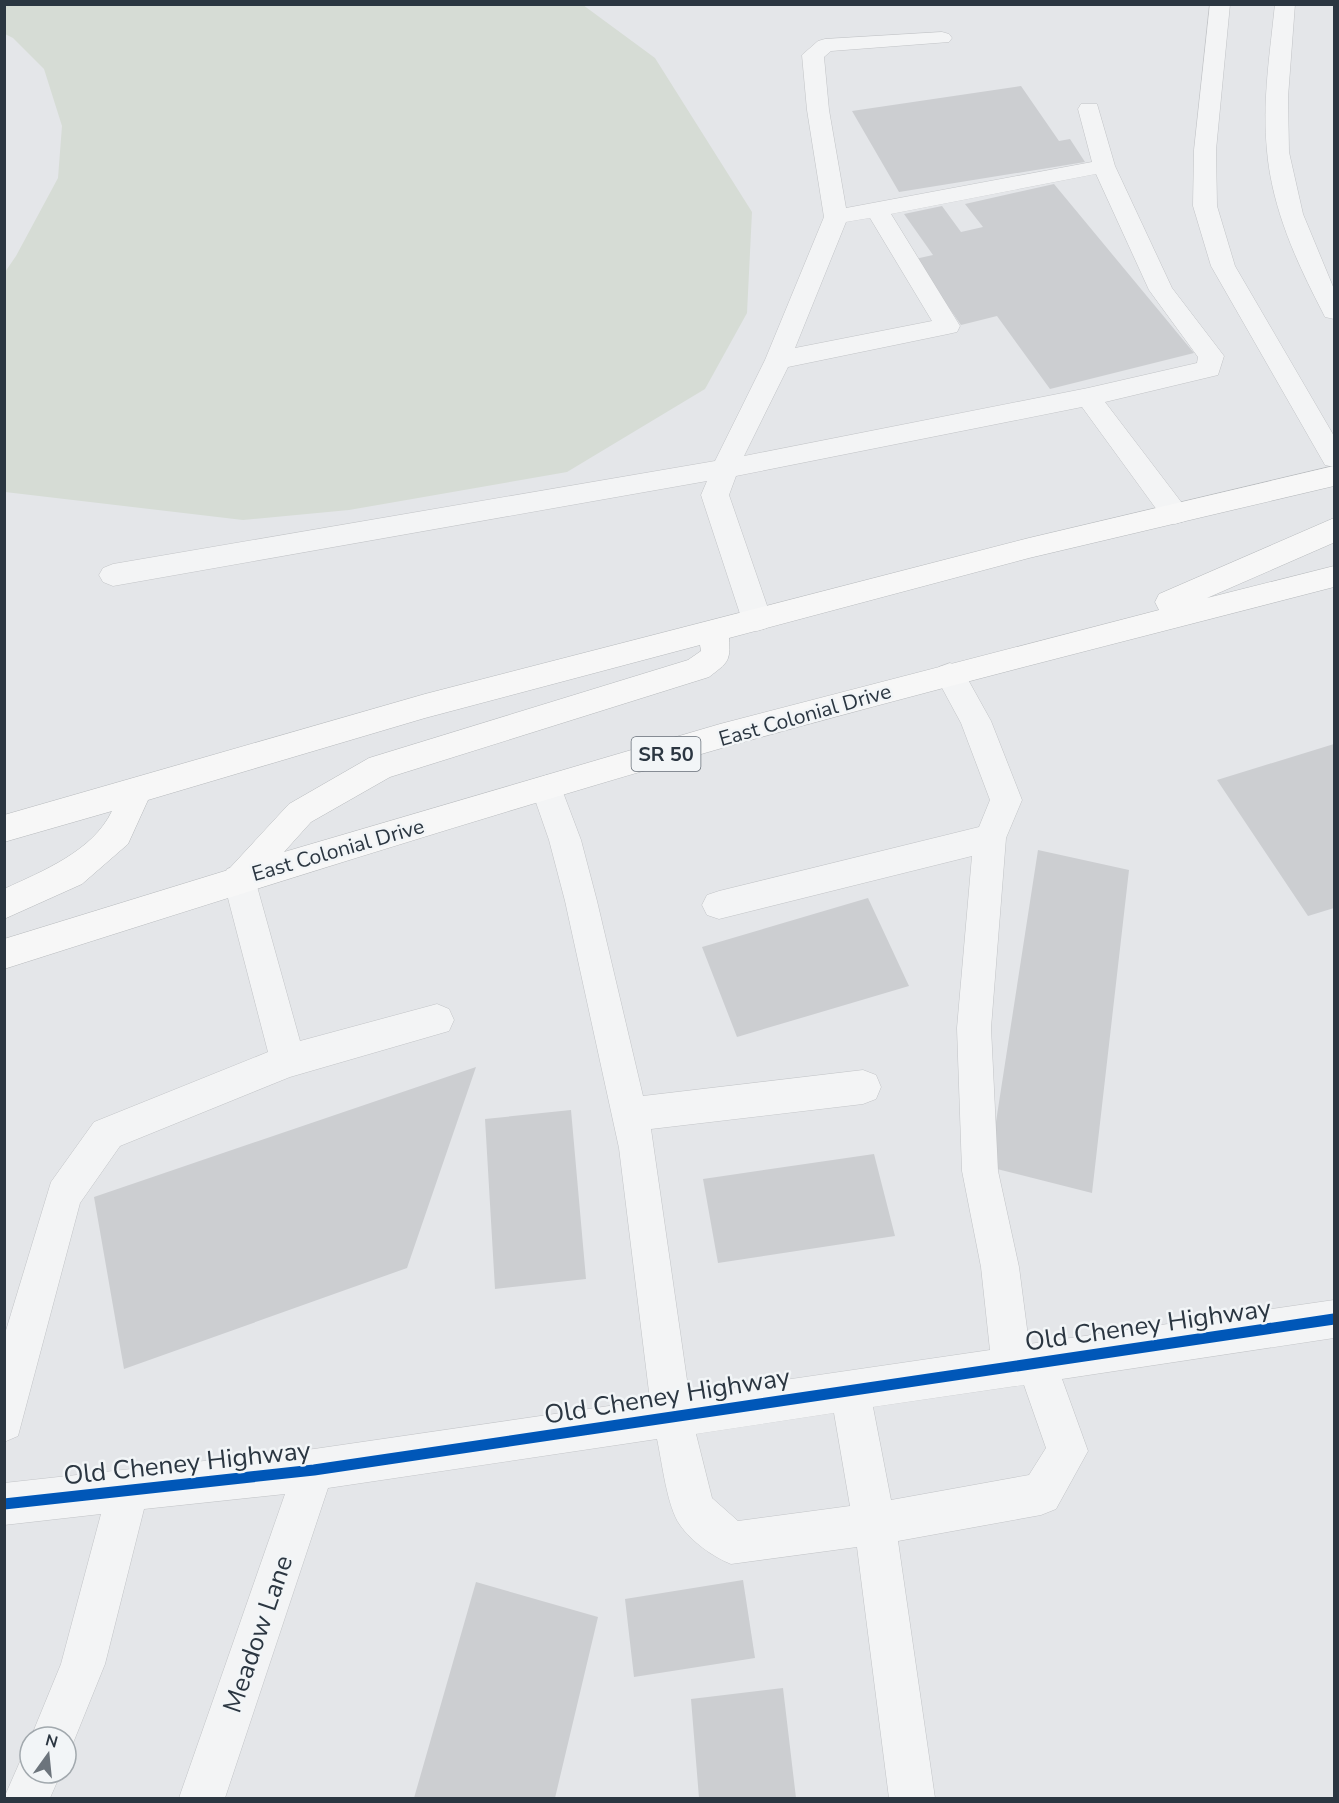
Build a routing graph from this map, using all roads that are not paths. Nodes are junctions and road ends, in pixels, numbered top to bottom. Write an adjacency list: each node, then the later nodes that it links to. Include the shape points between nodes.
1 (1220, 4): 11 (street, via 1205,150 1205,206 1223,266)
2 (1285, 4): 8 (street, via 1278,150 1285,192 1309,264)
3 (942, 38): 7 (street, via 825,45 813,55)
4 (1089, 109): 5 (street)
5 (1104, 166): 6 (street); 10 (street, via 1161,290 1211,356 1209,369)
6 (876, 209): 7 (street); 9 (street, via 948,326)
7 (836, 217): 9 (street)
8 (1335, 311)
9 (778, 360): 12 (street)
10 (1088, 397): 12 (street); 14 (street)
11 (1335, 458)
12 (725, 468): 16 (street); 18 (street, via 715,495)
13 (1335, 476): 14 (highway)
14 (1175, 514): 18 (highway)
15 (1335, 528): 20 (highway)
16 (113, 575)
17 (1335, 577): 20 (highway, East Colonial Drive / SR 50)
18 (757, 620): 19 (highway)
19 (714, 632): 22 (highway, via 426,706); 26 (highway, via 716,655 698,669 380,767 300,813)
20 (1076, 641): 21 (highway, East Colonial Drive / SR 50)
21 (950, 675): 23 (highway, East Colonial Drive / SR 50); 25 (street, via 976,721 1006,800)
22 (138, 788): 24 (highway); 27 (highway, via 117,834 70,874)
23 (547, 788): 26 (highway, East Colonial Drive / SR 50); 33 (street, via 581,901)
24 (4, 829)
25 (990, 838): 28 (street); 35 (street, via 974,1028 980,1171)
26 (239, 879): 29 (highway, East Colonial Drive / SR 50); 31 (street)
27 (4, 905)
28 (719, 905)
29 (4, 954)
30 (437, 1020): 31 (street)
31 (288, 1061): 38 (street, via 107,1134 64,1195)
32 (863, 1087): 33 (street)
33 (629, 1116): 37 (street, via 637,1148)
34 (1335, 1319): 35 (street, Old Cheney Highway)
35 (1024, 1365): 36 (street, Old Cheney Highway); 42 (street, via 1068,1451 1041,1494)
36 (850, 1390): 37 (street, Old Cheney Highway); 42 (street)
37 (672, 1417): 39 (street, Old Cheney Highway); 42 (street, via 694,1510 731,1543)
38 (4, 1422)
39 (314, 1470): 40 (street, Old Cheney Highway); 44 (street, Meadow Lane)
40 (128, 1490): 41 (street, Old Cheney Highway); 43 (street, via 83,1664)
41 (4, 1504)
42 (874, 1524): 45 (street)
43 (58, 1725)
44 (202, 1798)
45 (912, 1798)

